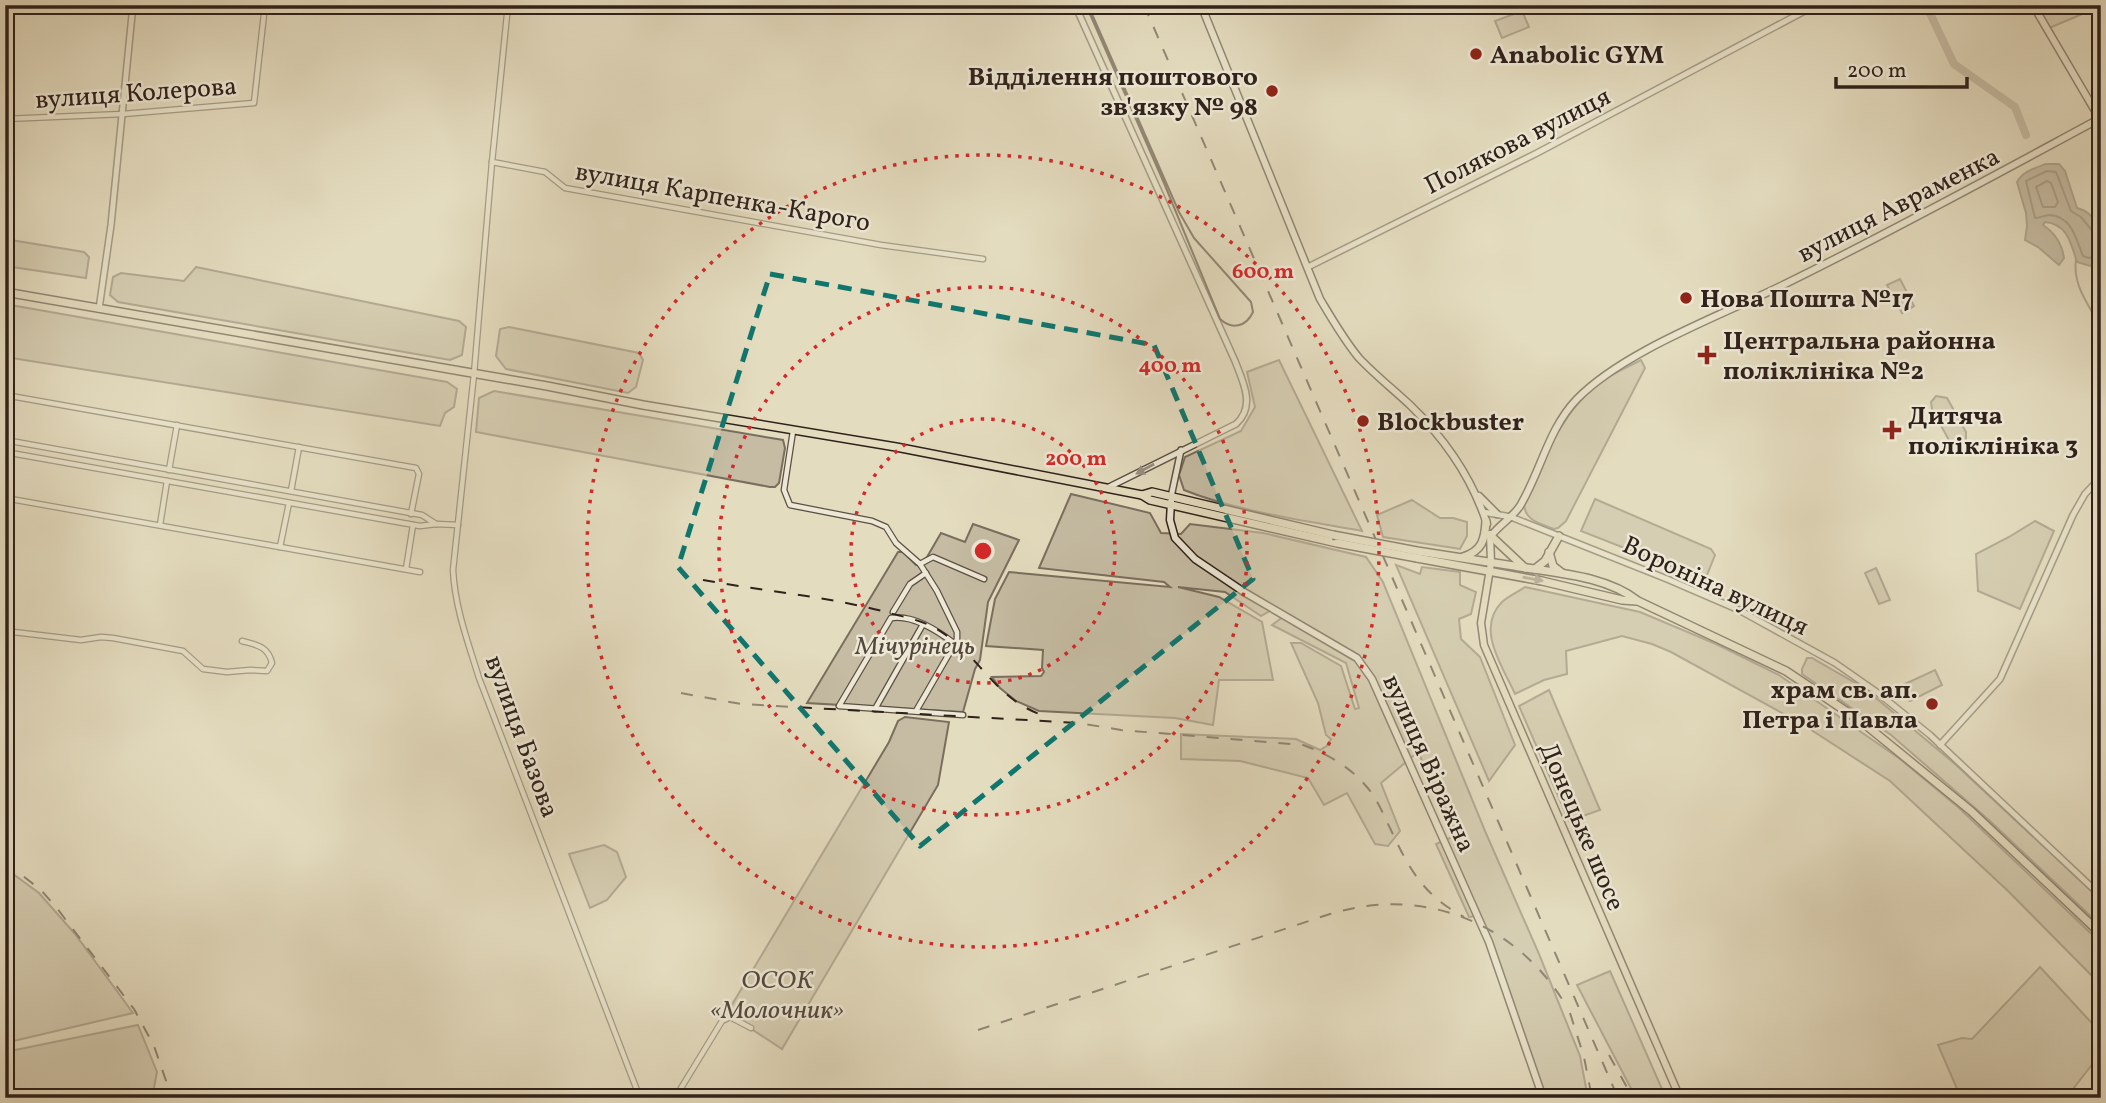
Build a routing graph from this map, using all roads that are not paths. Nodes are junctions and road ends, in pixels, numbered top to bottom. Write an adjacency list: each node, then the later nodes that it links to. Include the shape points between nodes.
1 (133, 5): 8 (street)
2 (265, 5): 8 (street, вулиця Колерова, via 254,103)
3 (508, 5): 11 (street)
4 (1075, 5): 22 (street, via 1245,390 1247,410 1241,420)
5 (1201, 5): 13 (main road)
6 (1816, 5): 13 (street, Полякова вулиця, via 1537,153)
7 (2034, 5): 10 (main road)
8 (123, 114): 9 (street, вулиця Колерова); 15 (street)
9 (5, 119)
10 (2100, 120): 36 (main road, вулиця Авраменка, via 1606,374 1576,399 1554,430)
11 (492, 162): 12 (street, вулиця Карпенка-Карого, via 545,172 565,188); 16 (street)
12 (983, 259)
13 (1308, 267): 28 (main road, via 1327,311 1359,357 1423,418)
14 (5, 292): 15 (highway)
15 (99, 309): 16 (highway)
16 (474, 374): 19 (highway); 41 (street, вулиця Базова)
17 (5, 394): 18 (street)
18 (177, 425): 21 (street); 24 (street)
19 (793, 430): 27 (highway); 48 (street, via 783,490 790,505 880,524)
20 (5, 440): 24 (street)
21 (299, 447): 29 (street); 34 (street, via 418,469)
22 (1181, 450): 27 (street, one-way to 27); 31 (street, вулиця Віражна)
23 (5, 452): 26 (street)
24 (169, 470): 29 (street)
25 (2101, 477): 65 (street, via 2073,515 2000,679)
26 (167, 481): 32 (street); 39 (street)
27 (1109, 487): 31 (highway, via 1150,500)
28 (1474, 489): 33 (main road); 35 (main road)
29 (291, 491): 34 (street)
30 (5, 498): 39 (street)
31 (1171, 501): 46 (highway, bridge); 71 (main road, вулиця Віражна, via 1175,538 1195,559 1357,658 1373,679 1489,942)
32 (289, 503): 40 (street); 44 (street)
33 (1483, 512): 35 (street, Вороніна вулиця); 37 (main road)
34 (411, 513): 38 (street)
35 (1497, 514): 36 (street, Вороніна вулиця)
36 (1511, 517): 42 (main road, вулиця Авраменка); 43 (street, Вороніна вулиця)
37 (1486, 521): 42 (main road); 47 (highway, via 1484,542)
38 (436, 524): 40 (street); 41 (street)
39 (160, 525): 44 (street)
40 (413, 525): 50 (street)
41 (458, 525): 69 (street, вулиця Базова, via 454,589 472,656)
42 (1491, 536): 49 (main road); 51 (highway)
43 (1559, 536): 45 (highway); 65 (street, Вороніна вулиця, via 1739,610 1784,634 1878,693)
44 (280, 547): 50 (street)
45 (1549, 551): 51 (highway, via 1541,565); 54 (highway, via 1553,566)
46 (1417, 554): 47 (highway); 49 (highway)
47 (1461, 558): 49 (highway)
48 (920, 564): 53 (street); 55 (street, via 933,557)
49 (1490, 567): 51 (highway); 56 (highway, one-way to 56); 72 (main road, Донецьке шосе, via 1481,623 1484,645)
50 (406, 569): 52 (street)
51 (1530, 569): 54 (highway)
52 (420, 572)
53 (926, 573): 57 (street, via 910,584); 61 (street, via 950,612 958,637)
54 (1569, 576): 56 (highway, via 1607,584)
55 (984, 579)
56 (1638, 601): 67 (highway, via 1786,671 1862,722 1971,811)
57 (893, 612)
58 (922, 626): 62 (street)
59 (5, 631): 60 (street, via 81,640 113,638 183,651 204,669 268,671 272,663 267,652)
60 (242, 641)
61 (955, 644): 62 (street, via 932,628 891,618 839,706); 63 (street)
62 (874, 709): 63 (street)
63 (916, 711): 64 (street)
64 (963, 715)
65 (1940, 745): 66 (street, Вороніна вулиця)
66 (2101, 896)
67 (2101, 934)
68 (751, 1028): 70 (street, via 730,1017 722,1021)
69 (639, 1098)
70 (675, 1098)
71 (1543, 1098)
72 (1680, 1098)

